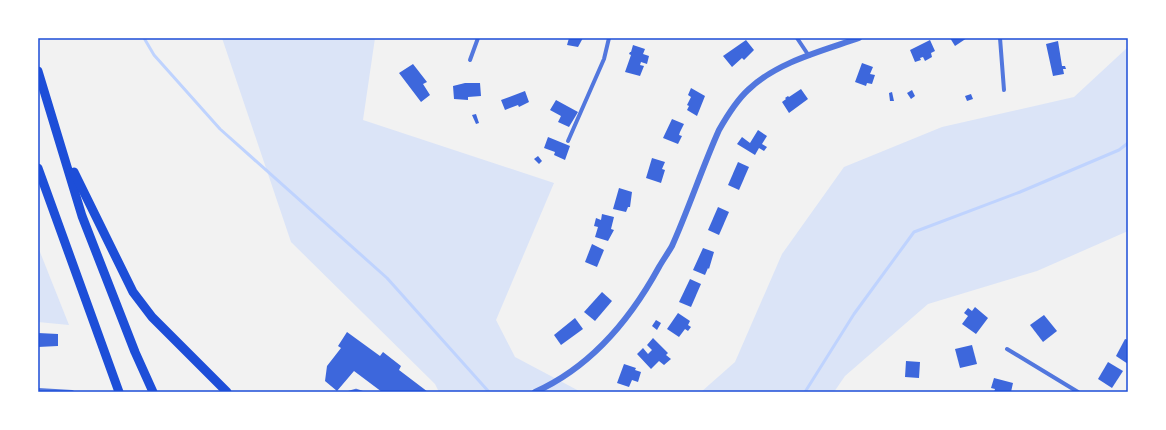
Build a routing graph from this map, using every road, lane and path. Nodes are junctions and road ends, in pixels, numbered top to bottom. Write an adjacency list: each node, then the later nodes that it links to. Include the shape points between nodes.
1 (478, 38): 7 (street)
2 (609, 38): 11 (street, via 604,58)
3 (797, 38): 6 (street)
4 (859, 38): 6 (street)
5 (1000, 38): 9 (street)
6 (809, 56): 21 (street, via 771,73 747,90 736,103 709,153 671,247 634,310 590,357)
7 (470, 60)
8 (38, 72): 10 (highway)
9 (1004, 90)
10 (58, 141): 17 (highway, via 82,216); 18 (highway, via 133,292 152,317)
11 (568, 141)
12 (38, 168): 16 (highway)
13 (1007, 349): 22 (street)
14 (38, 390): 15 (street)
15 (72, 392)
16 (119, 392)
17 (153, 392)
18 (227, 392)
19 (349, 392): 20 (lane)
20 (362, 392)
21 (535, 392)
22 (1078, 392)

